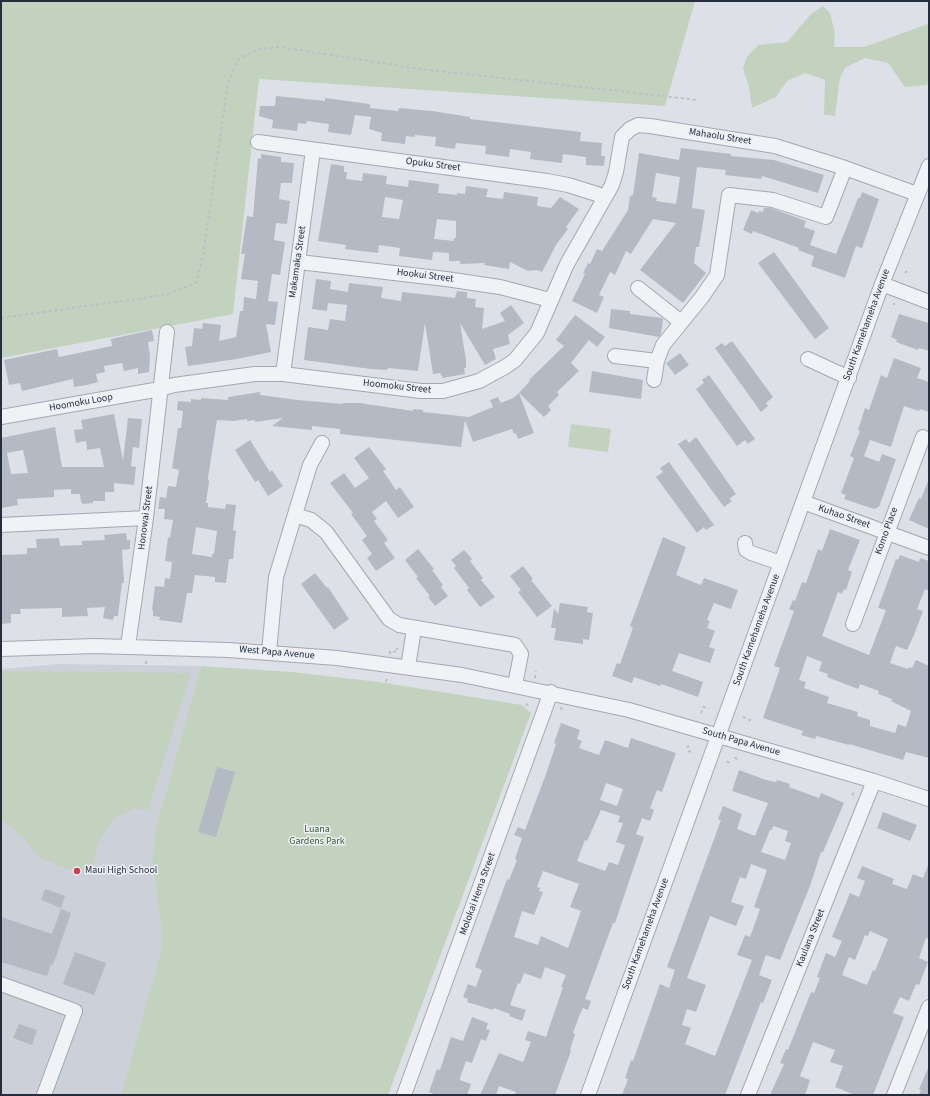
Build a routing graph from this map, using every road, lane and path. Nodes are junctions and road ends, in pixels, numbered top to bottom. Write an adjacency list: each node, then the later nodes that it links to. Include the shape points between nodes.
1 (258, 142): 2 (street, Opuku Street)
2 (313, 150): 6 (street, Opuku Street, via 568,185 597,194); 7 (street, Makamaka Street)
3 (929, 166): 5 (street, South Kamehameha Avenue)
4 (845, 168): 5 (street, Mahaolu Street); 6 (street, Mahaolu Street, via 775,146 638,125 622,137 612,186); 12 (street, via 826,218 773,200 729,195 717,275 707,300)
5 (917, 194): 8 (street, South Kamehameha Avenue)
6 (604, 199): 10 (street, Hoomoku Street)
7 (298, 262): 10 (street, Hookui Street, via 492,286); 17 (street, Makamaka Street)
8 (882, 284): 11 (street); 18 (street, South Kamehameha Avenue)
9 (638, 288): 12 (street)
10 (550, 300): 17 (street, Hoomoku Street, via 537,333 515,360 479,381 443,391 421,392)
11 (929, 302)
12 (681, 322): 16 (street, via 663,345)
13 (167, 332): 20 (street, Honowai Street)
14 (615, 356): 16 (street)
15 (808, 359): 18 (street)
16 (657, 361): 19 (street)
17 (283, 374): 20 (street, Hoomoku Street, via 255,374)
18 (848, 378): 24 (street, South Kamehameha Avenue)
19 (654, 380)
20 (160, 389): 21 (street, Hoomoku Loop); 26 (street, Honowai Street)
21 (1, 418)
22 (923, 437): 28 (street, Komo Place)
23 (322, 443): 25 (street, via 310,464)
24 (803, 502): 28 (street, Kuhao Street); 31 (street, South Kamehameha Avenue)
25 (295, 515): 33 (street, via 311,520 326,532 389,619); 37 (street, via 276,577)
26 (146, 518): 27 (street); 34 (street, Honowai Street)
27 (1, 525)
28 (887, 532): 30 (street, Kuhao Street); 32 (street, Komo Place)
29 (744, 543): 31 (street, via 746,550 751,553)
30 (929, 548)
31 (781, 563): 50 (street, South Kamehameha Avenue)
32 (853, 624)
33 (414, 629): 39 (street); 42 (street, via 515,645 521,654)
34 (128, 646): 36 (street, West Papa Avenue); 37 (street, West Papa Avenue)
35 (397, 648): 38 (path, via 397,652 390,651)
36 (1, 649)
37 (269, 652): 39 (street, West Papa Avenue)
38 (390, 655)
39 (408, 667): 42 (street, West Papa Avenue)
40 (536, 671): 41 (path)
41 (535, 679)
42 (515, 685): 43 (street, West Papa Avenue)
43 (551, 692): 50 (street, South Papa Avenue, via 629,710); 66 (street, Molokai Hema Street)
44 (531, 699): 45 (path)
45 (526, 706)
46 (709, 708): 47 (path, via 702,707)
47 (701, 713)
48 (743, 717): 49 (path, via 750,720)
49 (747, 724)
50 (718, 736): 59 (street, South Papa Avenue); 67 (street, South Kamehameha Avenue)
51 (690, 744): 52 (path)
52 (687, 748)
53 (688, 751): 54 (path)
54 (694, 753)
55 (735, 757): 56 (path)
56 (737, 760)
57 (727, 761): 58 (path)
58 (731, 765)
59 (874, 781): 62 (street, South Papa Avenue); 68 (street, Kaulana Street)
60 (858, 788): 61 (path)
61 (852, 796)
62 (929, 799)
63 (1, 984): 65 (street, via 75,1011)
64 (929, 1008): 69 (street)
65 (44, 1095)
66 (404, 1095)
67 (588, 1095)
68 (748, 1095)
69 (894, 1095)

